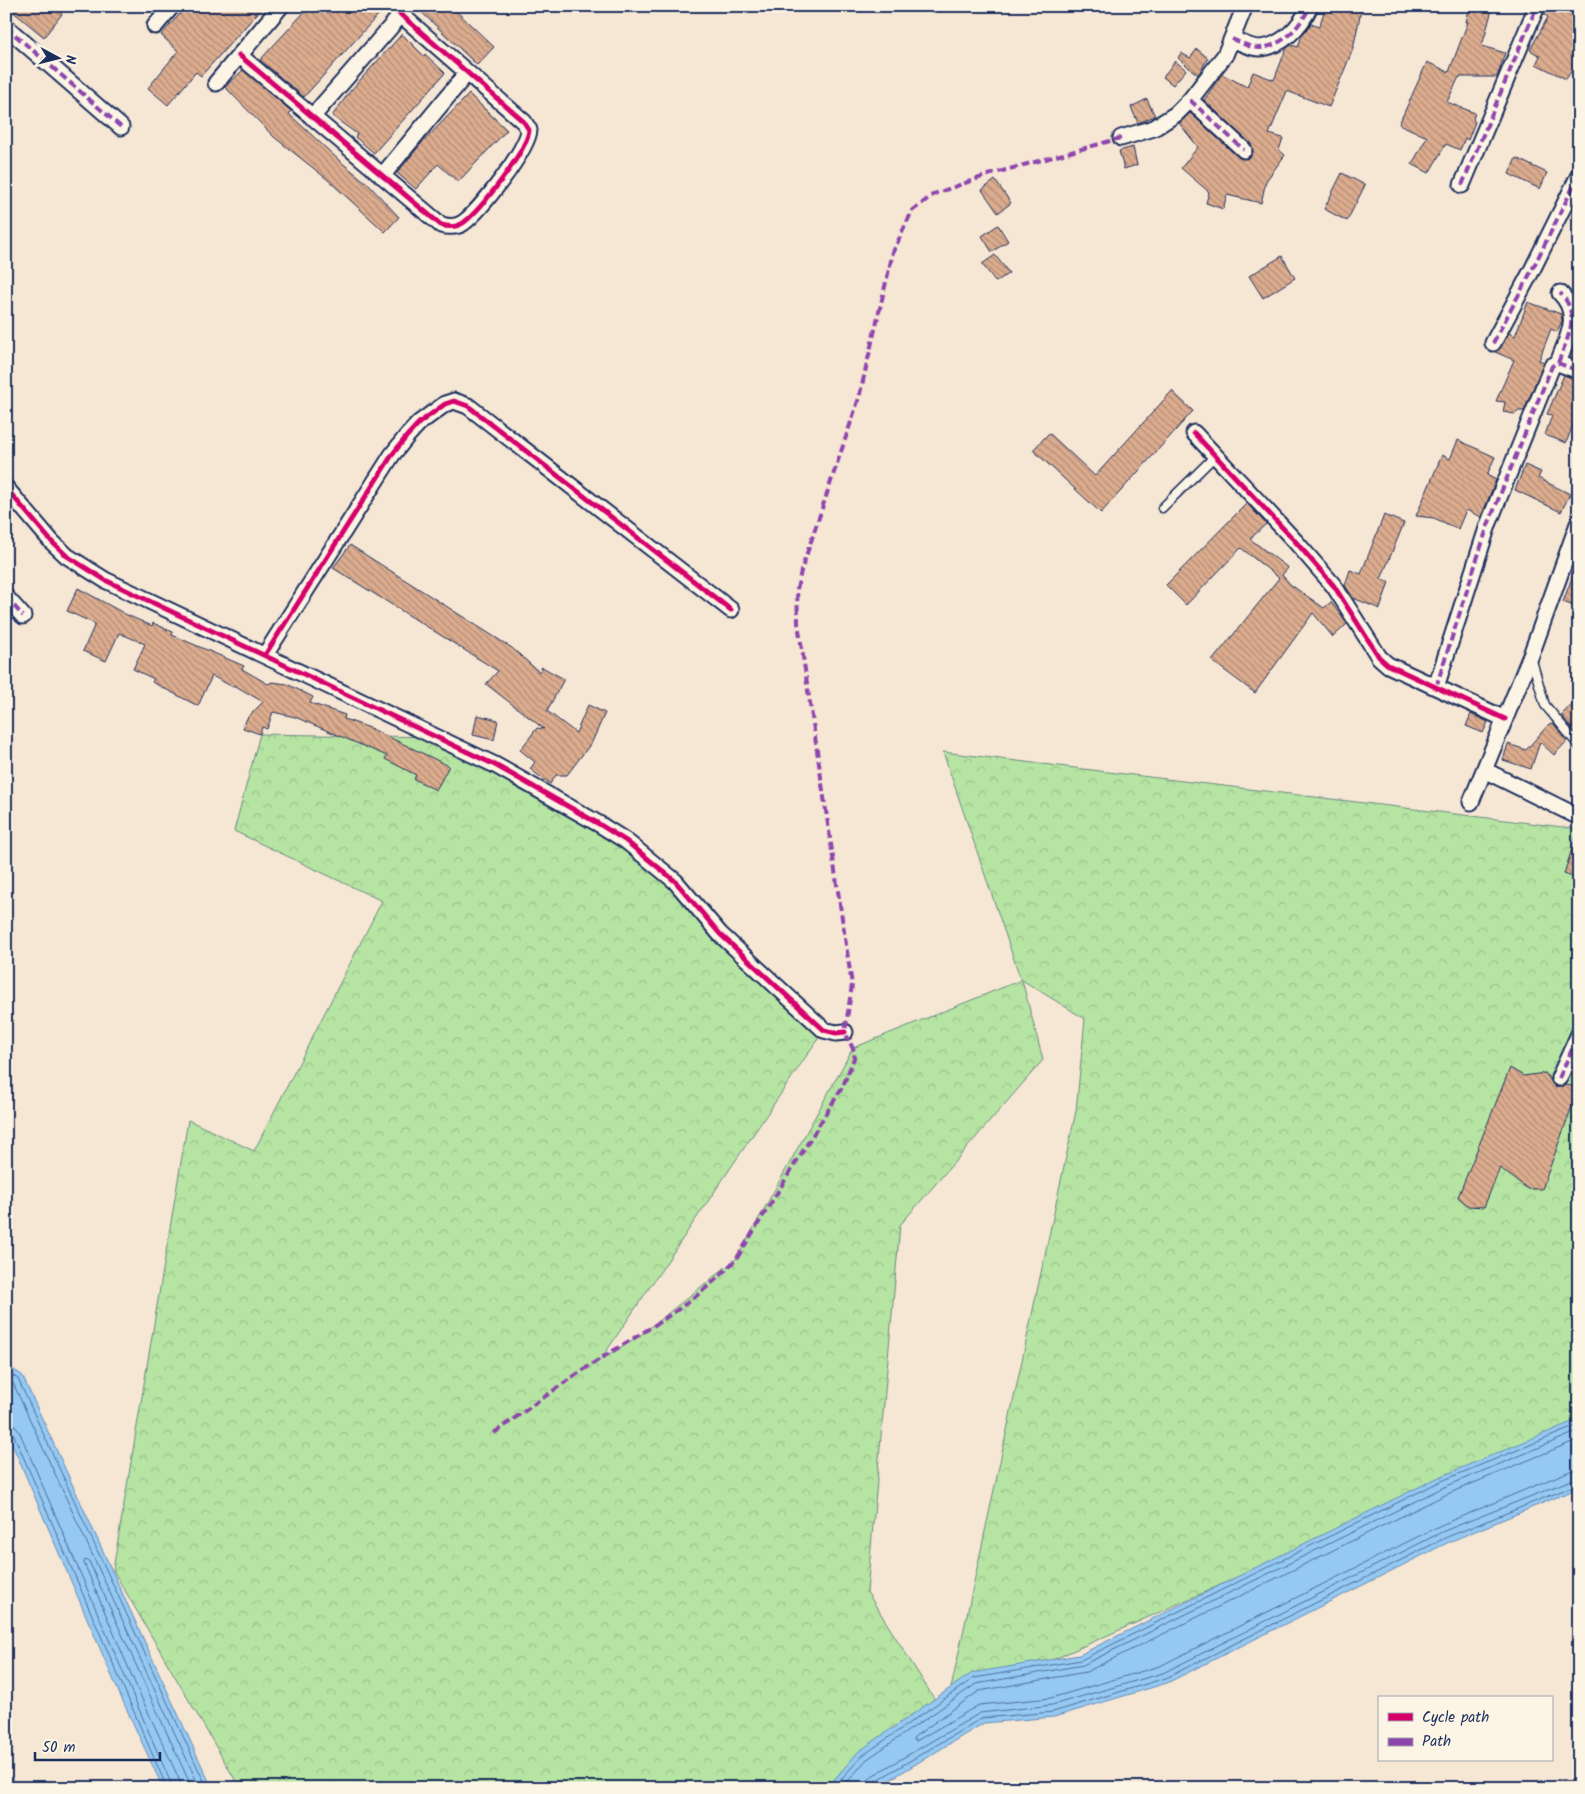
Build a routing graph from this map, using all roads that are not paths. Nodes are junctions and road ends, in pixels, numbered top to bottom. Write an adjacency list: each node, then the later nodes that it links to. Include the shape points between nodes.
1 (172, 6): 7 (street)
2 (281, 6): 10 (street)
3 (1245, 6): 9 (street)
4 (1310, 6): 9 (street, via 1298,25 1274,44 1258,48)
5 (1537, 6): 20 (street)
6 (396, 11): 11 (street); 14 (street)
7 (155, 26)
8 (6, 27): 15 (street)
9 (1232, 39): 13 (street, via 1225,55)
10 (239, 55): 12 (street); 14 (street)
11 (467, 73): 19 (street); 19 (street, via 524,122 528,130 521,153 478,208 464,222 440,225)
12 (216, 83)
13 (1190, 100): 16 (street, via 1154,128); 17 (street)
14 (312, 117): 19 (street)
15 (121, 127)
16 (1121, 138)
17 (1244, 150)
18 (1579, 175): 22 (street)
19 (382, 176)
20 (1462, 185)
21 (1560, 293): 23 (street, via 1572,314)
22 (1493, 343)
23 (1558, 363): 24 (street); 35 (street, via 1551,370 1488,525)
24 (1579, 371)
25 (1194, 433): 26 (street)
26 (1215, 456): 28 (lane); 35 (street, via 1334,586 1379,657 1388,665)
27 (6, 488): 33 (street, via 52,542 84,568 118,588)
28 (1162, 508)
29 (1579, 521): 34 (street)
30 (6, 597): 32 (street)
31 (731, 610): 33 (street, via 468,406 454,402 445,404 419,423 392,454)
32 (23, 616)
33 (265, 655): 41 (street, via 494,765 626,841 674,881 720,934 824,1030)
34 (1531, 655): 36 (street); 37 (lane, via 1545,705)
35 (1436, 687): 36 (street)
36 (1505, 719): 38 (street)
37 (1579, 746)
38 (1484, 770): 39 (street); 40 (street)
39 (1471, 802)
40 (1579, 817)
41 (845, 1032)
42 (1579, 1034): 43 (street)
43 (1559, 1078)

